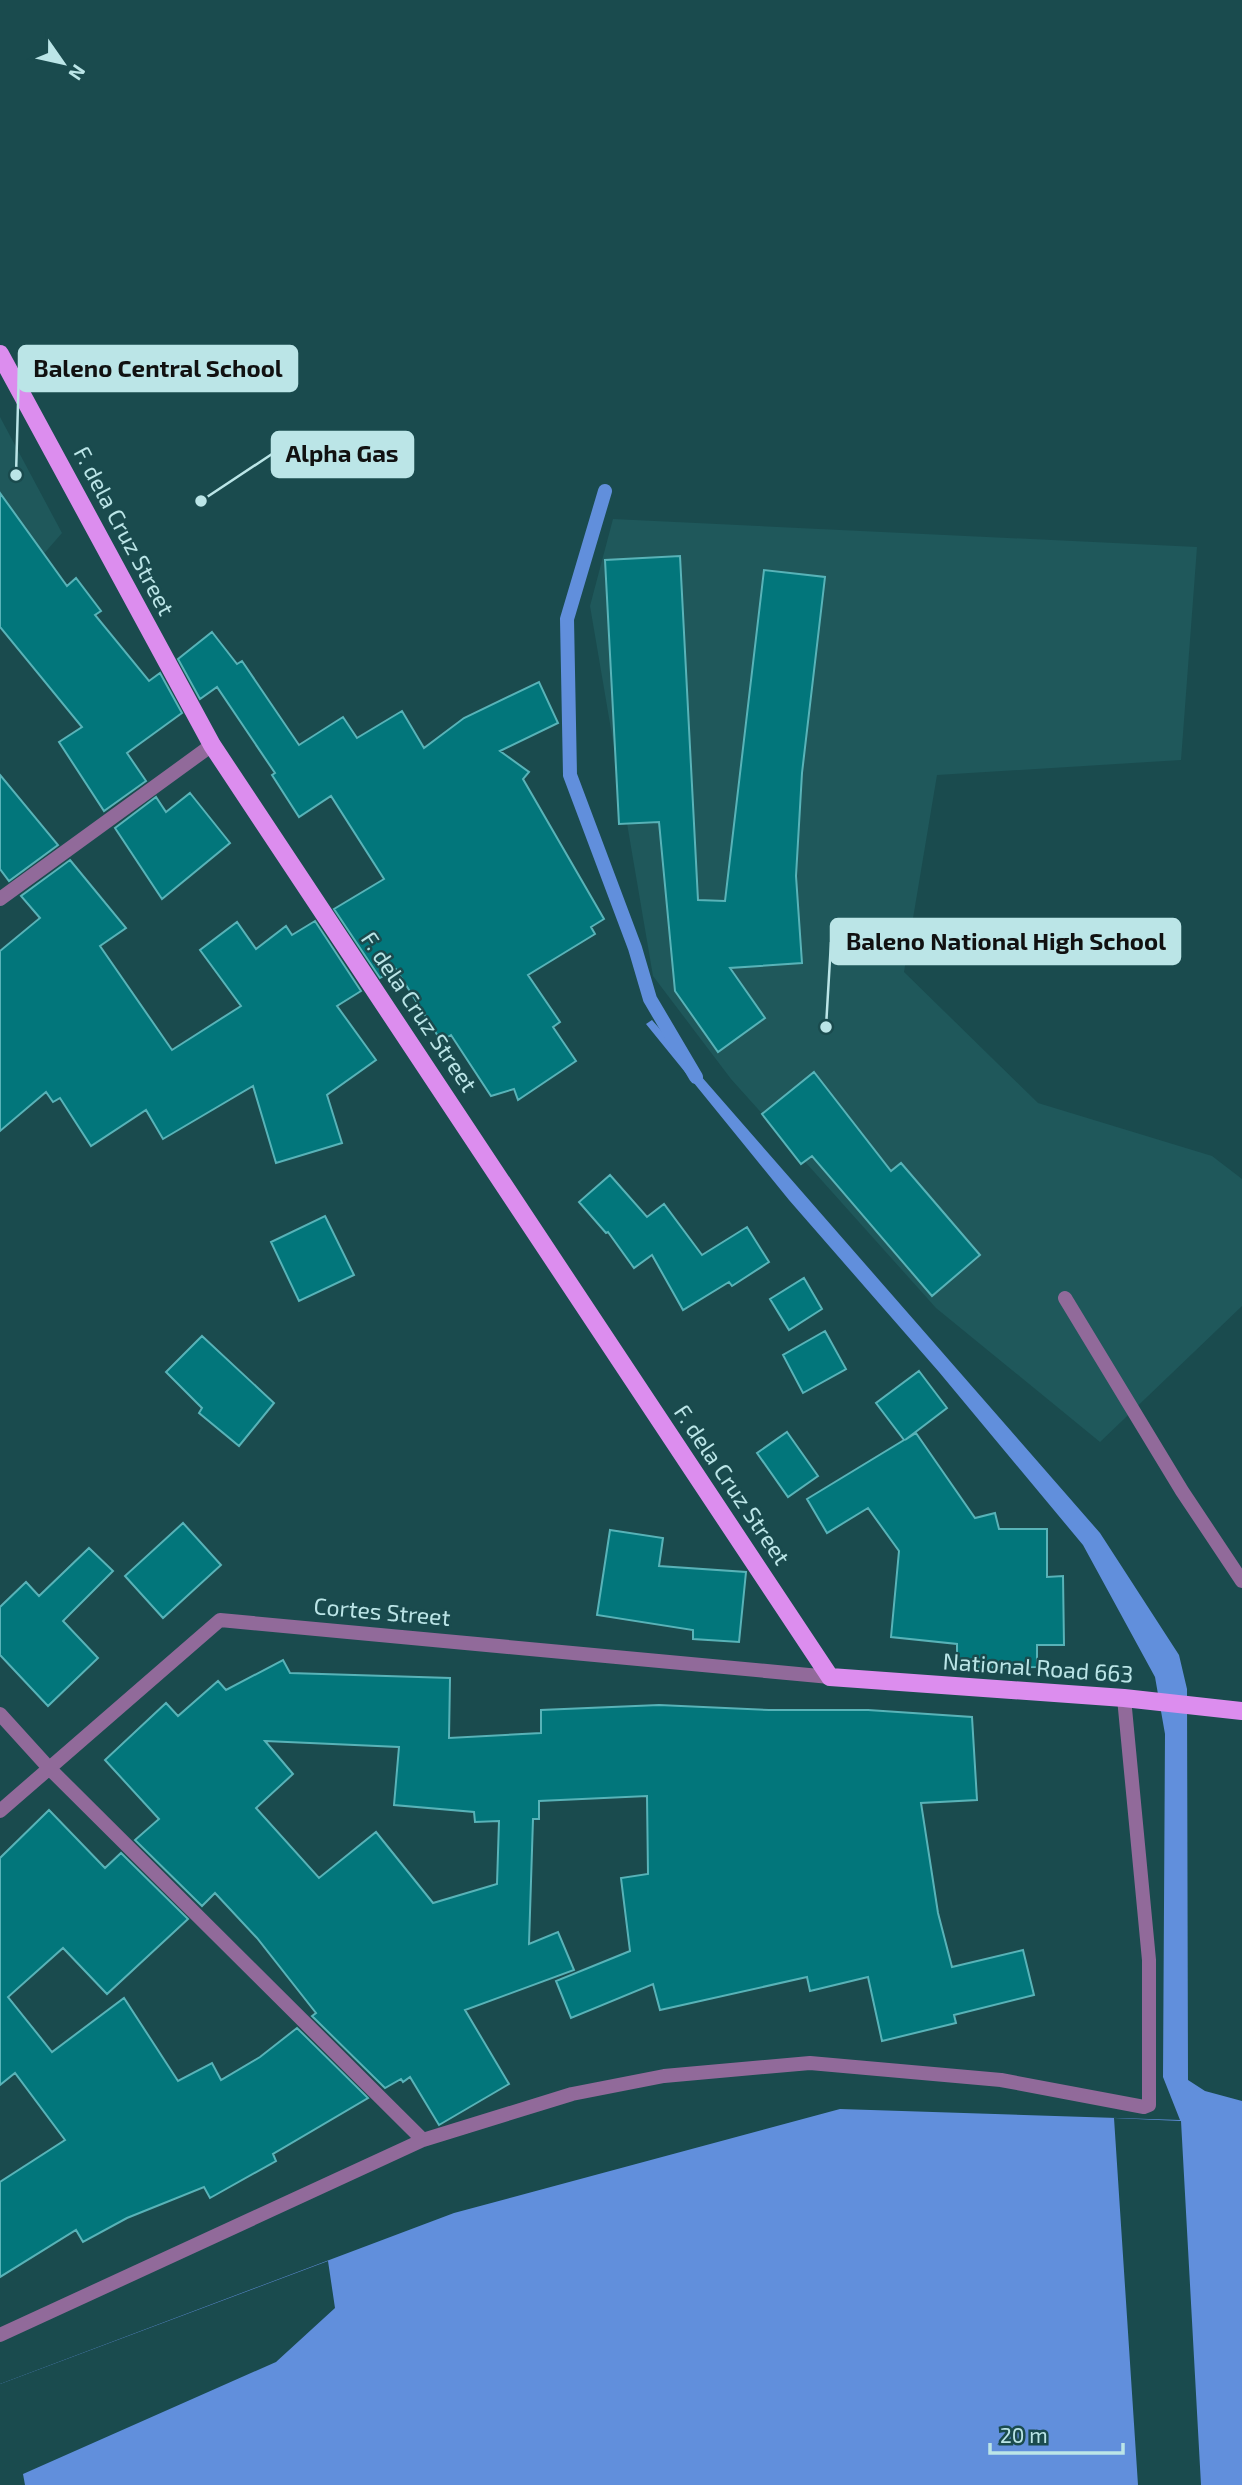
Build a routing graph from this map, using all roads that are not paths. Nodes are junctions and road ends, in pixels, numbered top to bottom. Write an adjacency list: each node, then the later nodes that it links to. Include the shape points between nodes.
1 (0, 354): 2 (main road, F. dela Cruz Street)
2 (212, 745): 3 (street); 6 (main road, F. dela Cruz Street)
3 (0, 899)
4 (1065, 1298): 5 (street)
5 (1242, 1581)
6 (830, 1677): 7 (main road, National Road 663); 10 (street, Cortes Street, via 220,1620)
7 (1124, 1698): 8 (main road, National Road 663); 12 (street, via 1149,1960 1149,2105 1001,2080 810,2063 664,2076 585,2092)
8 (1237, 1711)
9 (0, 1714): 10 (street)
10 (49, 1768): 11 (street, Cortes Street); 12 (street)
11 (0, 1811)
12 (423, 2140): 13 (street)
13 (0, 2335)

